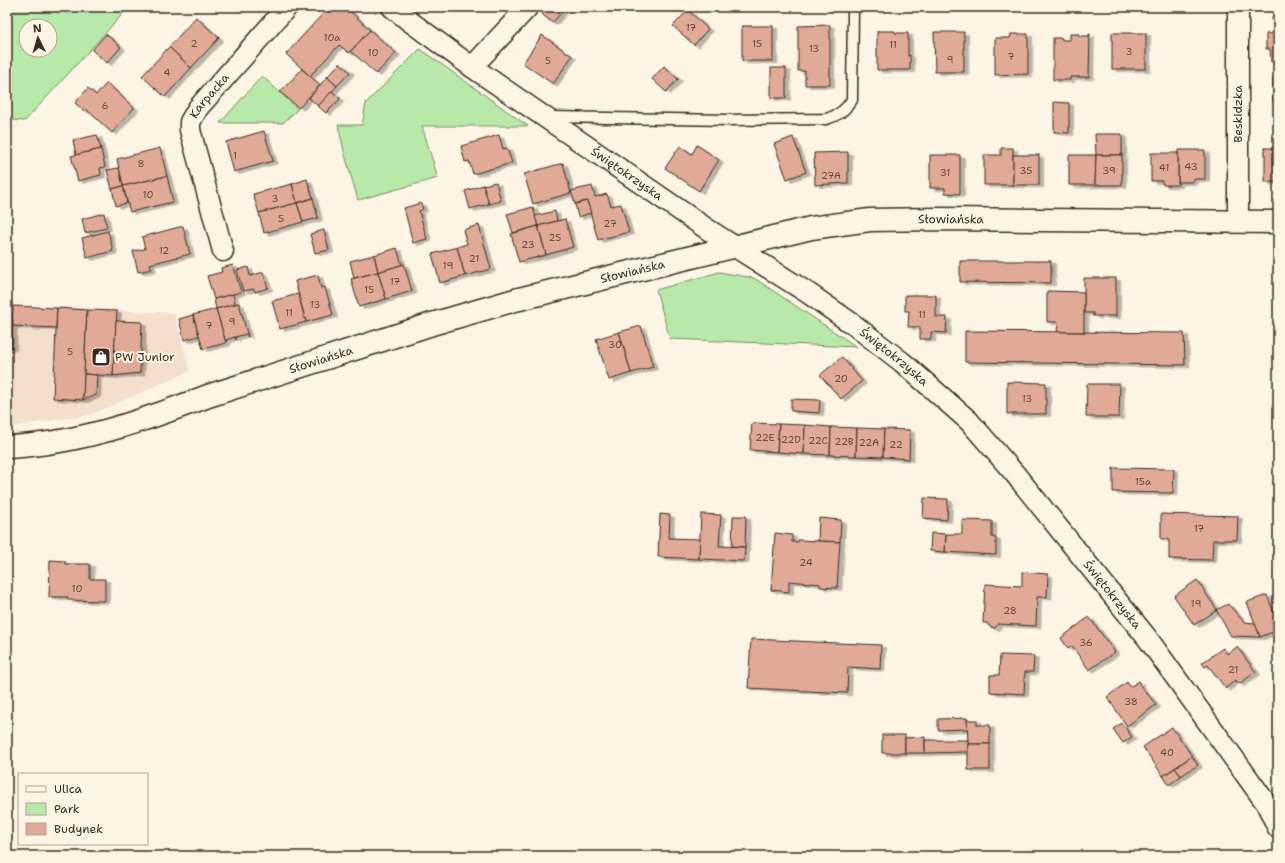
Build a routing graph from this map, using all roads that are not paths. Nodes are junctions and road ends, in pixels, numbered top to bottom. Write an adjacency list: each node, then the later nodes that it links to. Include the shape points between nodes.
1 (287, 7): 11 (street, Karpacka, via 198,108 190,122 195,152)
2 (392, 7): 6 (street, Świętokrzyska)
3 (528, 7): 6 (street)
4 (853, 7): 7 (lane, via 852,100 845,110 835,116 826,119 737,120)
5 (1238, 7): 8 (street, Beskidzka)
6 (472, 67): 7 (street, Świętokrzyska)
7 (544, 117): 10 (street, Świętokrzyska)
8 (1238, 222): 9 (street, Słowiańska); 10 (street, Słowiańska, via 870,220 811,228)
9 (1278, 222)
10 (733, 247): 12 (street, Słowiańska, via 478,310 105,431 62,441); 13 (street, Świętokrzyska, via 854,325 902,362 969,421 1148,639 1266,803)
11 (222, 251)
12 (7, 447)
13 (1278, 828)

